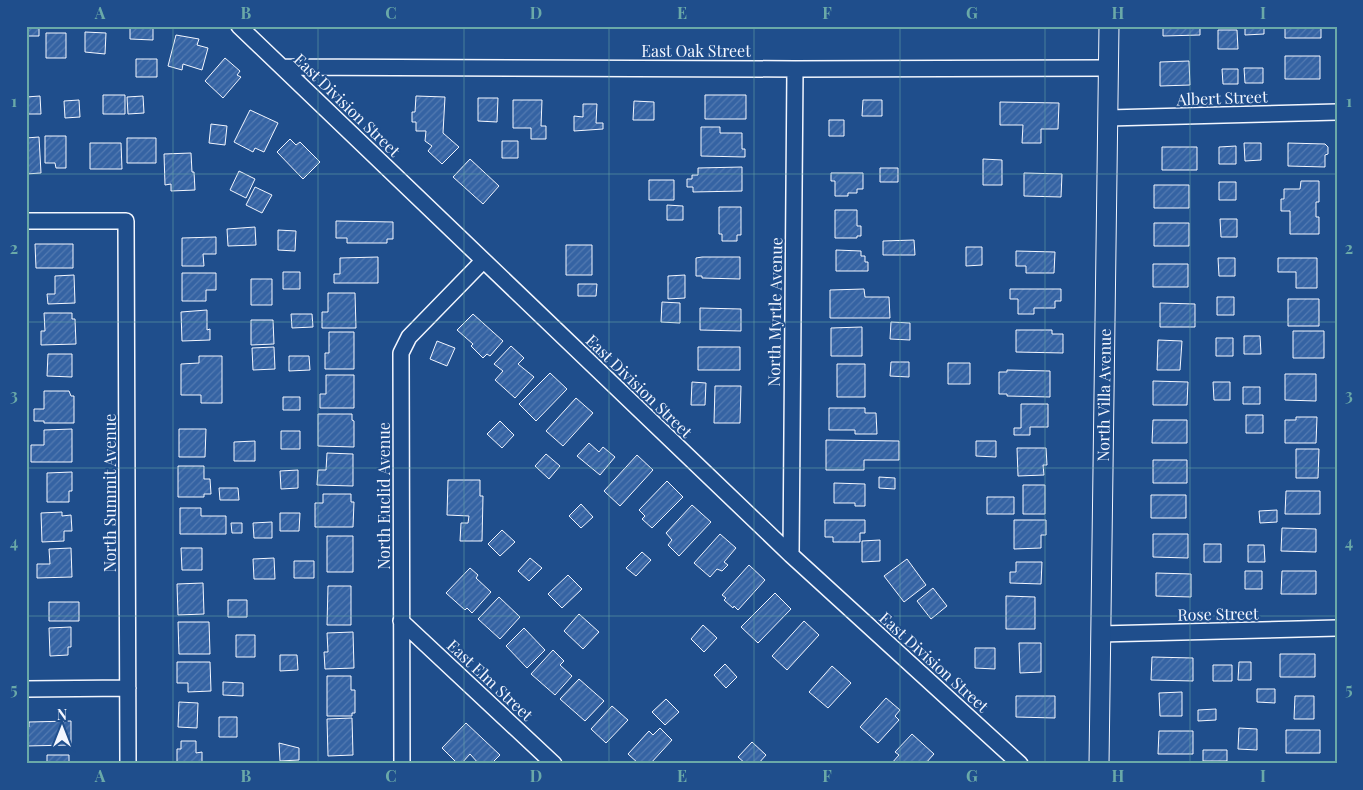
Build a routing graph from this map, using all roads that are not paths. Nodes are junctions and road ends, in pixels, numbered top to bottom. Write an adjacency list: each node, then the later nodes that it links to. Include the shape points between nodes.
1 (239, 26): 3 (street, East Division Street)
2 (1109, 26): 4 (street, North Villa Avenue)
3 (282, 67): 5 (street, East Oak Street); 9 (street, East Division Street)
4 (1108, 68): 5 (street, East Oak Street); 7 (street, North Villa Avenue)
5 (795, 69): 10 (street, North Myrtle Avenue)
6 (1337, 112): 7 (street, Albert Street)
7 (1108, 118): 13 (street, North Villa Avenue)
8 (26, 221): 14 (street, North Summit Avenue, via 126,221)
9 (483, 261): 10 (street, East Division Street); 11 (street, North Euclid Avenue, via 409,337 401,353)
10 (790, 555): 19 (street, East Division Street)
11 (401, 621): 17 (street, North Euclid Avenue); 18 (street, East Elm Street)
12 (1337, 628): 13 (street, Rose Street)
13 (1100, 634): 20 (street, North Villa Avenue)
14 (128, 688): 15 (street); 16 (street, North Summit Avenue)
15 (26, 689)
16 (128, 764)
17 (402, 764)
18 (554, 764)
19 (1020, 764)
20 (1099, 764)

